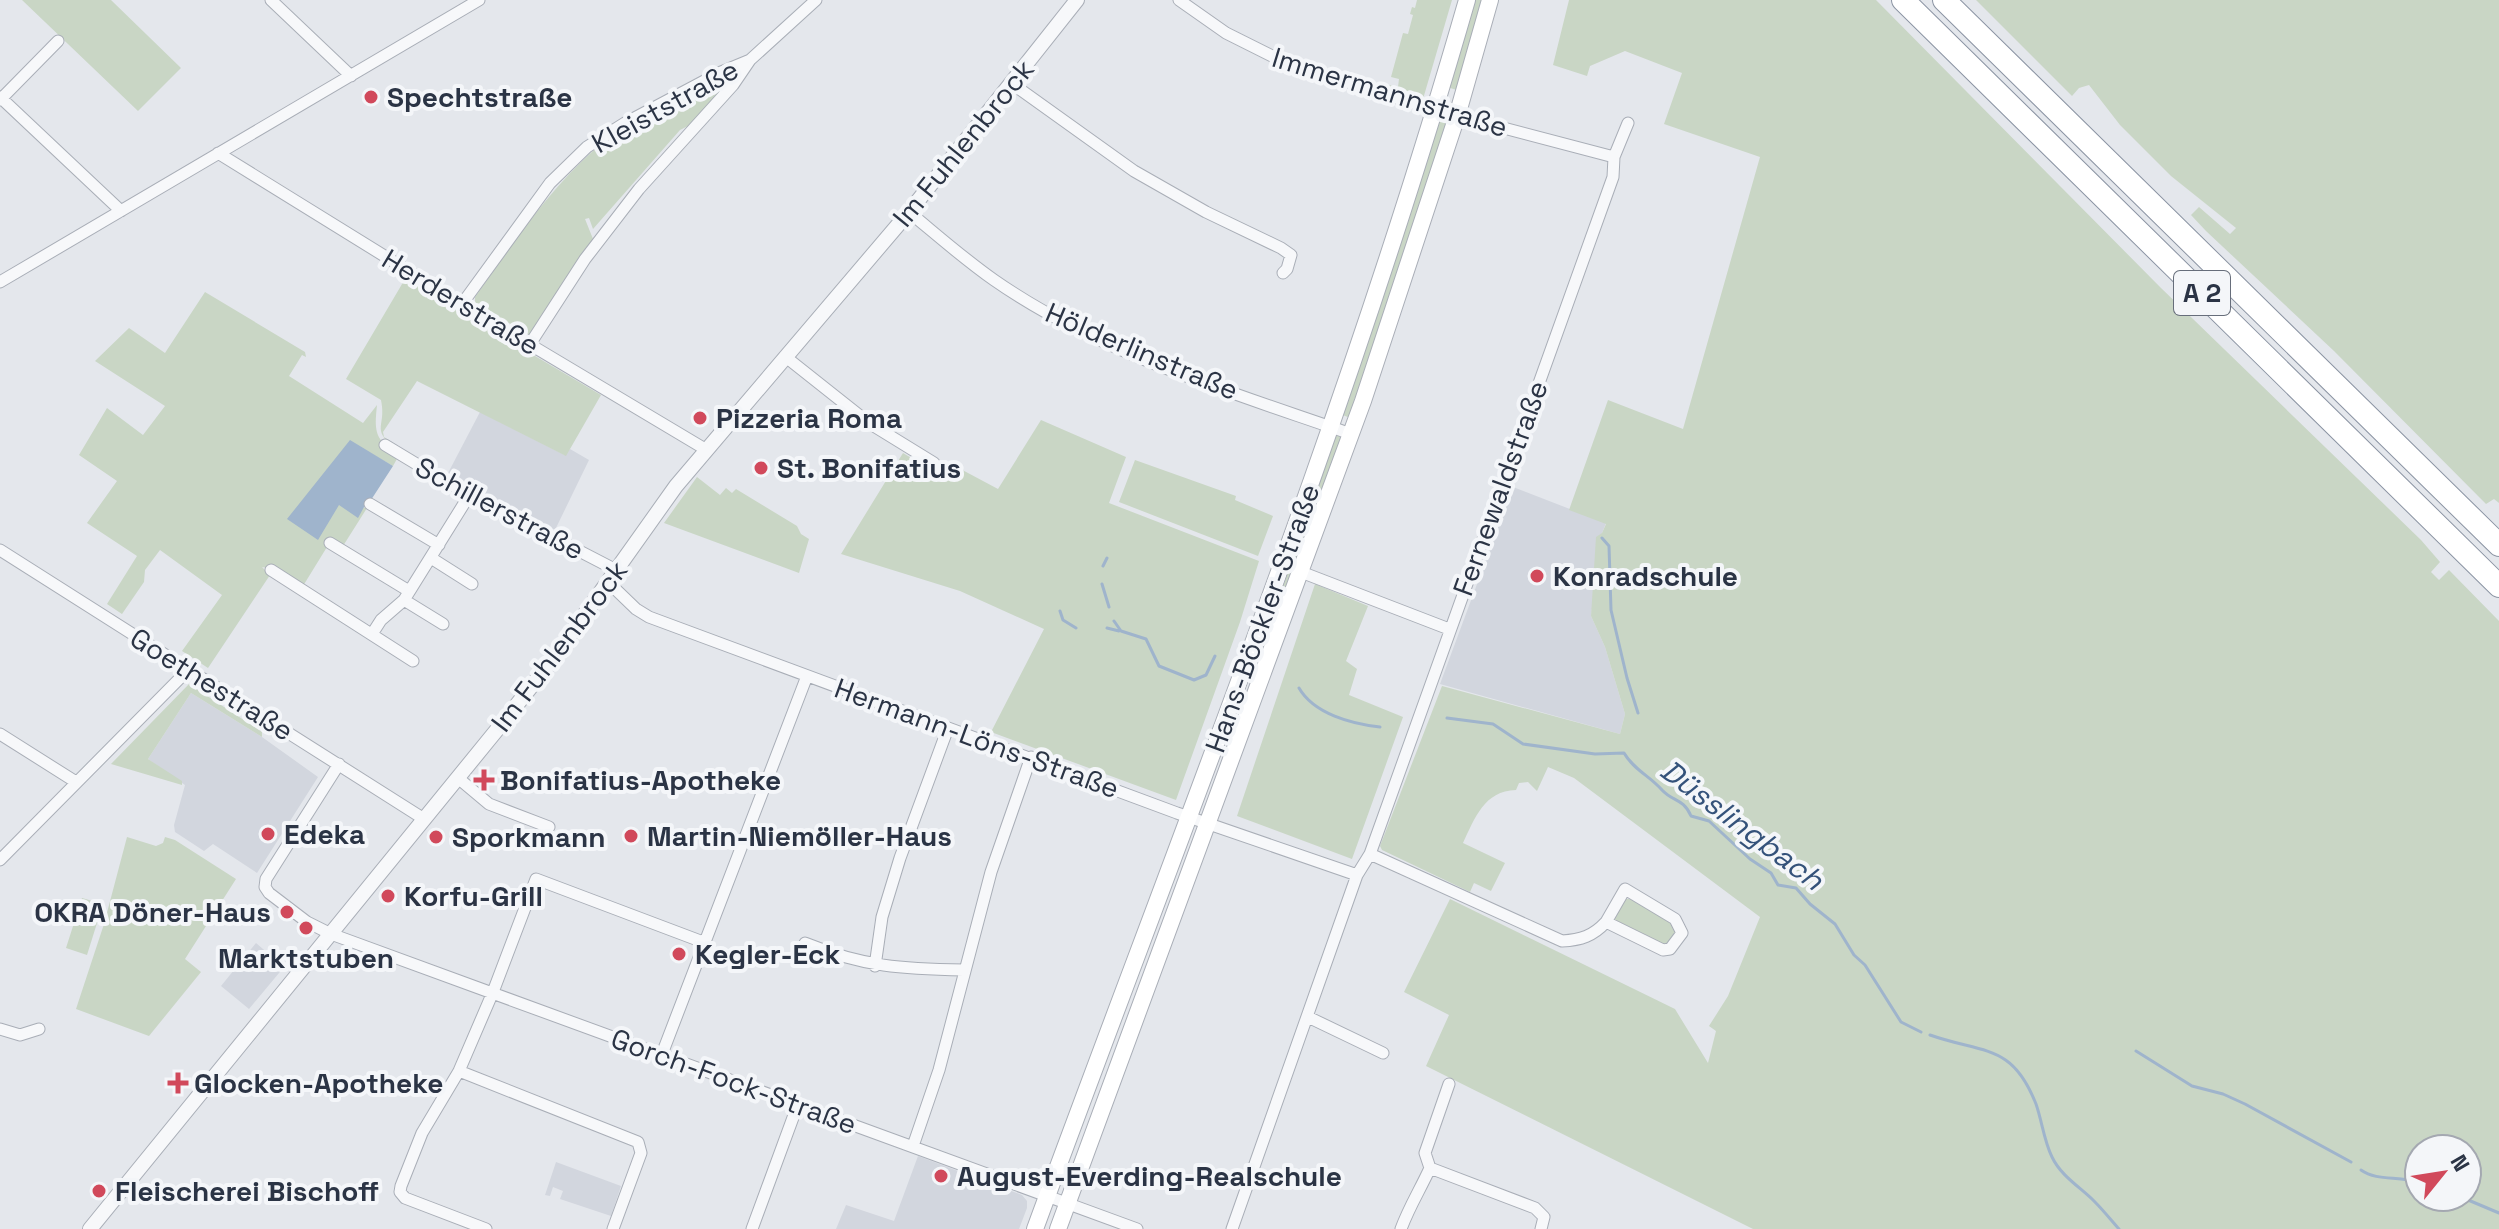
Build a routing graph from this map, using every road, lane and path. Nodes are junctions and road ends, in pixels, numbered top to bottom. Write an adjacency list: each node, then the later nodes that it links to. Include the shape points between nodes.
1 (271, 0): 12 (street)
2 (479, 0): 12 (street)
3 (816, 0): 11 (street, Kleiststraße)
4 (1077, 0): 13 (street, Im Fuhlenbrock)
5 (1179, 0): 15 (street, Immermannstraße, via 1226,33 1282,61)
6 (1467, 0): 15 (main road, Hans-Böckler-Straße)
7 (1490, 0): 16 (main road, Hans-Böckler-Straße)
8 (1903, 0): 43 (highway, A 2)
9 (1944, 0): 36 (highway, A 2)
10 (58, 41): 14 (street)
11 (750, 60): 24 (street, Kleiststraße, via 587,147 550,183); 25 (street, Kleiststraße, via 612,223)
12 (351, 76): 18 (street)
13 (1011, 83): 21 (street, Im Fuhlenbrock); 22 (street, via 1134,171 1281,248 1291,255)
14 (0, 99): 20 (street)
15 (1435, 110): 16 (street, Immermannstraße); 27 (main road, Hans-Böckler-Straße)
16 (1457, 116): 19 (street, Immermannstraße); 28 (main road, Hans-Böckler-Straße)
17 (1628, 123): 19 (street, Fernewaldstraße)
18 (218, 153): 20 (street); 24 (street, Herderstraße)
19 (1614, 157): 46 (street, Fernewaldstraße, via 1613,177)
20 (121, 211): 23 (street)
21 (909, 212): 26 (street, Im Fuhlenbrock); 27 (street, Hölderlinstraße, via 993,280 1068,324 1141,357)
22 (1283, 273)
23 (0, 282)
24 (462, 304): 25 (street, Herderstraße)
25 (530, 344): 30 (street, Herderstraße)
26 (787, 358): 30 (street, Im Fuhlenbrock); 31 (street, via 869,423)
27 (1332, 427): 28 (street, Hölderlinstraße); 57 (main road, Hans-Böckler-Straße)
28 (1351, 434): 40 (main road, Hans-Böckler-Straße)
29 (385, 445): 32 (street, Schillerstraße)
30 (705, 449): 41 (street, Im Fuhlenbrock)
31 (934, 463)
32 (470, 494): 35 (street); 41 (street, Schillerstraße)
33 (370, 504): 35 (street)
34 (330, 543): 44 (street)
35 (439, 545): 38 (street)
36 (2499, 545)
37 (0, 550): 49 (street, Goethestraße)
38 (431, 558): 42 (street); 44 (street)
39 (271, 570): 47 (street)
40 (1301, 572): 46 (street, Hans-Böckler-Straße); 59 (main road, Hans-Böckler-Straße)
41 (612, 576): 50 (street, Hermann-Löns-Straße, via 636,609 649,617); 55 (street, Im Fuhlenbrock)
42 (472, 584)
43 (2499, 586)
44 (406, 596): 45 (street); 47 (street)
45 (443, 624)
46 (1449, 629): 61 (street, Fernewaldstraße)
47 (372, 634): 48 (street)
48 (413, 661)
49 (189, 669): 54 (street, Goethestraße); 56 (street)
50 (807, 676): 51 (street, Hermann-Löns-Straße); 66 (street)
51 (948, 728): 53 (street, Hermann-Löns-Straße); 68 (street, via 900,858 882,917)
52 (0, 734): 56 (street)
53 (1031, 757): 57 (street, Hermann-Löns-Straße); 69 (street)
54 (339, 764): 58 (street, Goethestraße); 65 (street, via 265,887 307,922)
55 (458, 778): 58 (street, Im Fuhlenbrock); 60 (street, via 489,804)
56 (76, 782): 62 (street)
57 (1189, 817): 59 (street, Hermann-Löns-Straße); 81 (main road, Hans-Böckler-Straße)
58 (424, 819): 65 (street, Im Fuhlenbrock)
59 (1208, 823): 63 (street, Hermann-Löns-Straße); 82 (main road, Hans-Böckler-Straße)
60 (549, 827)
61 (1370, 854): 63 (street, Fernewaldstraße); 64 (street, via 1562,941 1582,940)
62 (0, 860)
63 (1357, 875): 71 (street, Fernewaldstraße)
64 (1606, 922): 64 (street, via 1625,889 1675,919 1682,933 1663,950)
65 (331, 934): 70 (street, Gorch-Fock-Straße); 83 (street, Im Fuhlenbrock)
66 (703, 942): 70 (street, via 536,879); 75 (street)
67 (805, 943): 68 (street)
68 (875, 966): 69 (street)
69 (964, 970): 79 (street)
70 (493, 992): 75 (street, Gorch-Fock-Straße); 76 (street)
71 (1308, 1017): 74 (street); 90 (street, Fernewaldstraße)
72 (0, 1029): 73 (street, via 20,1035)
73 (39, 1029)
74 (1383, 1053)
75 (662, 1054): 78 (street, Gorch-Fock-Straße)
76 (459, 1071): 84 (street, via 434,1108 400,1192); 85 (street, via 638,1142 641,1153)
77 (1449, 1084): 80 (street, via 1425,1153)
78 (798, 1104): 79 (street, Gorch-Fock-Straße); 86 (street)
79 (913, 1146): 81 (street, Gorch-Fock-Straße)
80 (1430, 1168): 91 (street); 92 (street, via 1535,1208 1544,1217)
81 (1047, 1195): 82 (street, Gorch-Fock-Straße); 87 (main road, Hans-Böckler-Straße)
82 (1067, 1203): 88 (main road, Hans-Böckler-Straße); 89 (street, Gorch-Fock-Straße)
83 (90, 1229)
84 (486, 1229)
85 (613, 1229)
86 (752, 1229)
87 (1035, 1229)
88 (1058, 1229)
89 (1137, 1229)
90 (1232, 1229)
91 (1401, 1229)
92 (1541, 1229)

